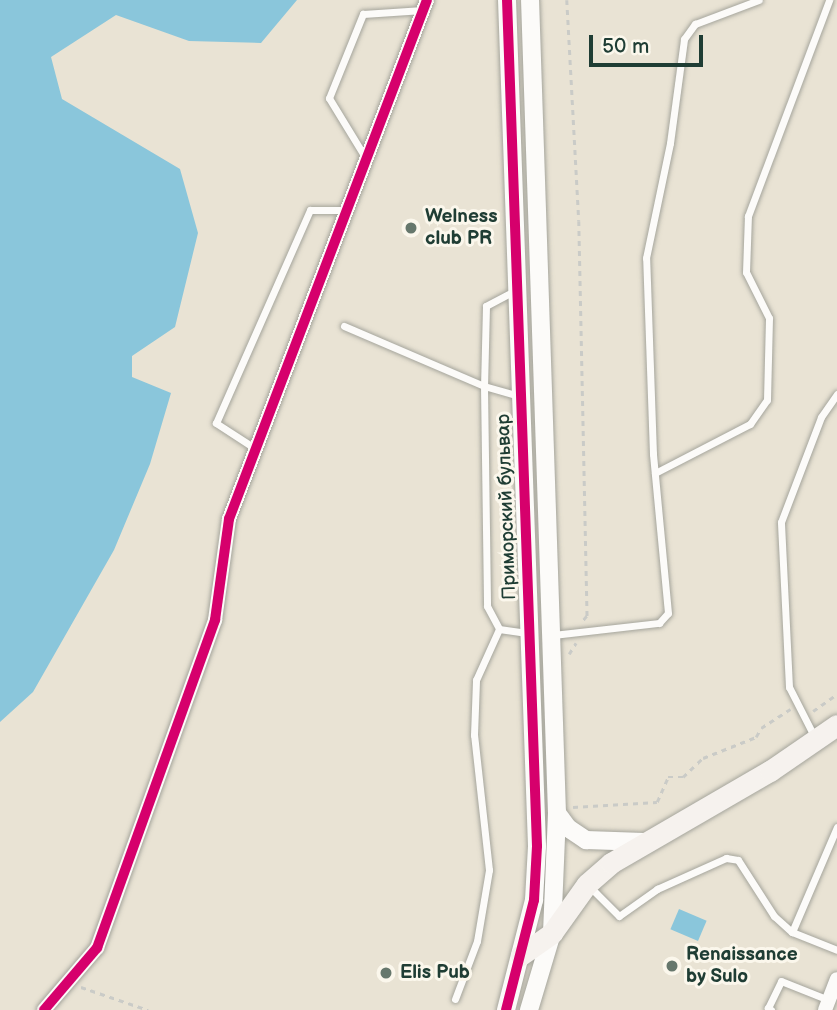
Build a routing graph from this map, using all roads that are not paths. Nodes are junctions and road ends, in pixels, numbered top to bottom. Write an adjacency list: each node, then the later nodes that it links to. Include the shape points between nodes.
1 (507, 0): 8 (street, Приморский бульвар)
2 (530, 0): 17 (street)
3 (759, 0): 14 (lane, via 695,24 684,40 670,143 646,258)
4 (829, 0): 14 (lane, via 748,216 746,272 769,318 767,400 750,424)
5 (425, 5): 6 (street); 6 (lane, via 363,14 329,98)
6 (366, 160): 7 (street)
7 (348, 210): 13 (street); 13 (lane, via 310,210 216,423)
8 (517, 289): 10 (lane, via 486,306); 12 (street, Приморский бульвар)
9 (344, 326): 10 (lane)
10 (484, 386): 12 (lane); 15 (lane, via 486,606)
11 (837, 394): 19 (lane, via 821,417 781,523 789,687)
12 (520, 396): 16 (street, Приморский бульвар)
13 (256, 449): 31 (street, via 229,519 215,620 97,948)
14 (655, 473): 17 (lane, via 668,613 659,622)
15 (499, 629): 16 (lane); 29 (lane, via 476,680 474,735 489,870 477,941)
16 (529, 634): 27 (street, Приморский бульвар, via 537,846 534,900)
17 (552, 635): 20 (street)
18 (837, 725): 19 (main road)
19 (816, 740): 22 (main road)
20 (562, 810): 22 (street, via 586,840); 25 (street)
21 (837, 827): 24 (lane)
22 (644, 842): 23 (main road)
23 (587, 884): 24 (lane, via 618,916 657,890 726,858 738,860 774,916); 25 (main road)
24 (792, 932): 26 (lane)
25 (552, 933): 27 (main road); 33 (street)
26 (837, 950)
27 (521, 955): 32 (street, Приморский бульвар)
28 (837, 979): 30 (street)
29 (455, 999)
30 (827, 1005): 34 (lane, via 781,981)
31 (44, 1010)
32 (506, 1010)
33 (529, 1010)
34 (771, 1010)

